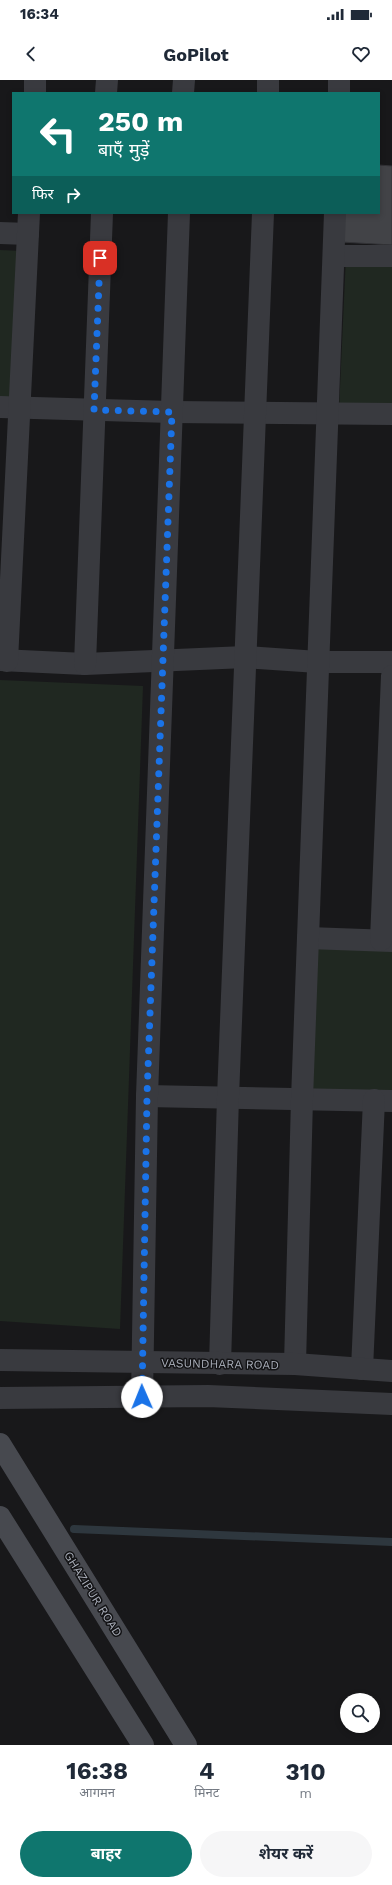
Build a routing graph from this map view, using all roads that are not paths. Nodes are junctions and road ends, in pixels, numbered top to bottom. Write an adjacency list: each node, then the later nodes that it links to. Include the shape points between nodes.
1 (35, 80): 6 (street)
2 (107, 80): 7 (street)
3 (184, 80): 8 (street)
4 (268, 80): 9 (street)
5 (340, 80): 10 (street)
6 (35, 92)
7 (106, 92)
8 (183, 92)
9 (268, 92)
10 (339, 92)
11 (102, 214): 20 (street)
12 (179, 214): 21 (street)
13 (263, 214): 22 (street)
14 (336, 214): 17 (street)
15 (28, 224): 16 (street); 19 (street)
16 (0, 233)
17 (334, 256): 18 (street); 23 (street)
18 (392, 256)
19 (10, 407): 20 (street); 27 (street)
20 (94, 410): 21 (street); 30 (street)
21 (172, 412): 22 (street); 26 (street)
22 (255, 413): 23 (street); 25 (street)
23 (327, 414): 24 (street); 28 (street)
24 (392, 414)
25 (245, 657): 26 (street); 28 (street); 35 (street)
26 (162, 660): 30 (street); 34 (street)
27 (3, 661): 30 (street)
28 (318, 662): 29 (street); 32 (street)
29 (392, 662)
30 (84, 664)
31 (392, 676): 33 (street)
32 (308, 938): 33 (street); 36 (street)
33 (386, 941)
34 (147, 1096): 35 (street); 39 (street)
35 (228, 1097): 36 (street); 40 (street)
36 (302, 1099): 37 (street); 41 (street)
37 (383, 1100): 42 (street)
38 (0, 1360): 39 (street, VASUNDHARA ROAD)
39 (142, 1363): 40 (street, VASUNDHARA ROAD); 44 (street)
40 (220, 1364): 41 (street, VASUNDHARA ROAD)
41 (295, 1364): 42 (street, VASUNDHARA ROAD)
42 (362, 1370): 43 (street, VASUNDHARA ROAD)
43 (392, 1371)
44 (142, 1397): 45 (street); 46 (street, via 208,1396)
45 (0, 1398)
46 (392, 1404)
47 (0, 1444): 50 (main road, GHAZIPUR ROAD)
48 (0, 1516): 49 (main road)
49 (143, 1745)
50 (186, 1745)

